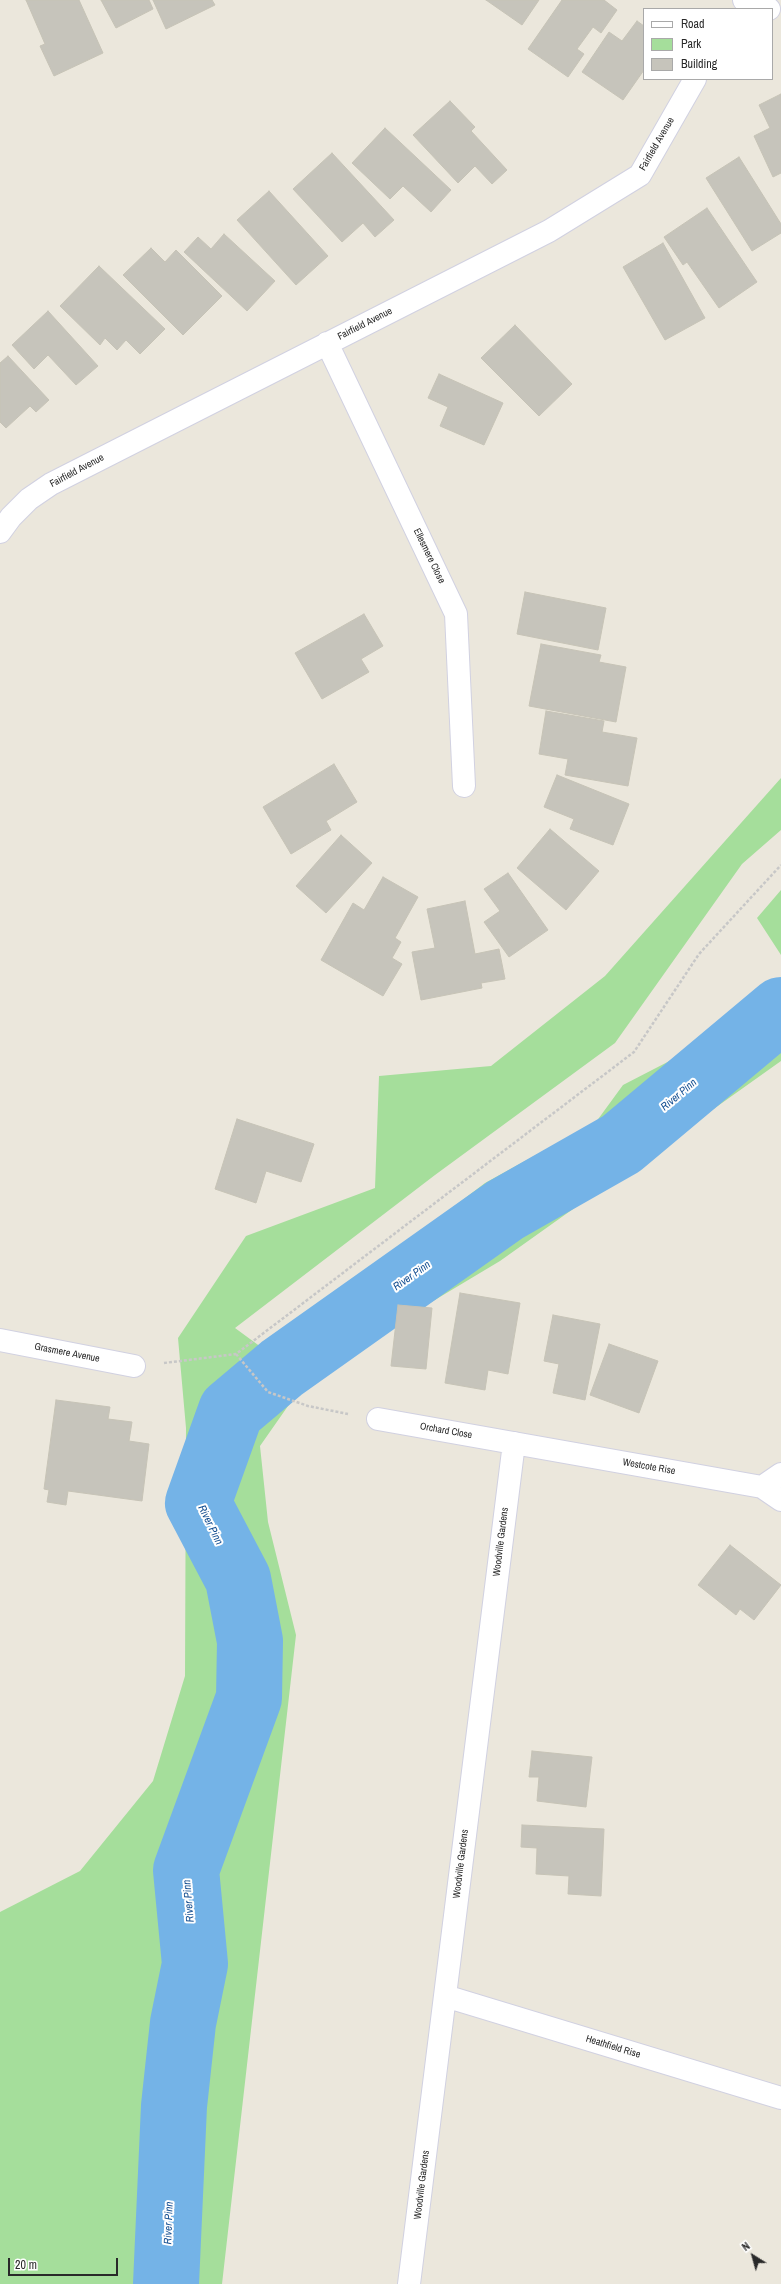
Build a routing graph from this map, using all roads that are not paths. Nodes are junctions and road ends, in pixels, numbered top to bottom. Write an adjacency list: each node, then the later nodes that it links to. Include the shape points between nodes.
1 (744, 0): 2 (street)
2 (766, 8)
3 (694, 80): 4 (street, Fairfield Avenue, via 640,175 549,231)
4 (327, 343): 5 (street, Fairfield Avenue, via 51,484 29,499); 6 (street, Ellesmere Close, via 456,614)
5 (0, 532)
6 (464, 786)
7 (0, 1340): 8 (street, Grasmere Avenue)
8 (134, 1366)
9 (378, 1419): 10 (street, Orchard Close)
10 (514, 1443): 12 (street, Westcote Rise); 14 (street, Woodville Gardens)
11 (781, 1474): 12 (street)
12 (762, 1487): 13 (street)
13 (781, 1500)
14 (445, 1996): 15 (street, Heathfield Rise); 16 (street, Woodville Gardens)
15 (781, 2098)
16 (409, 2284)

